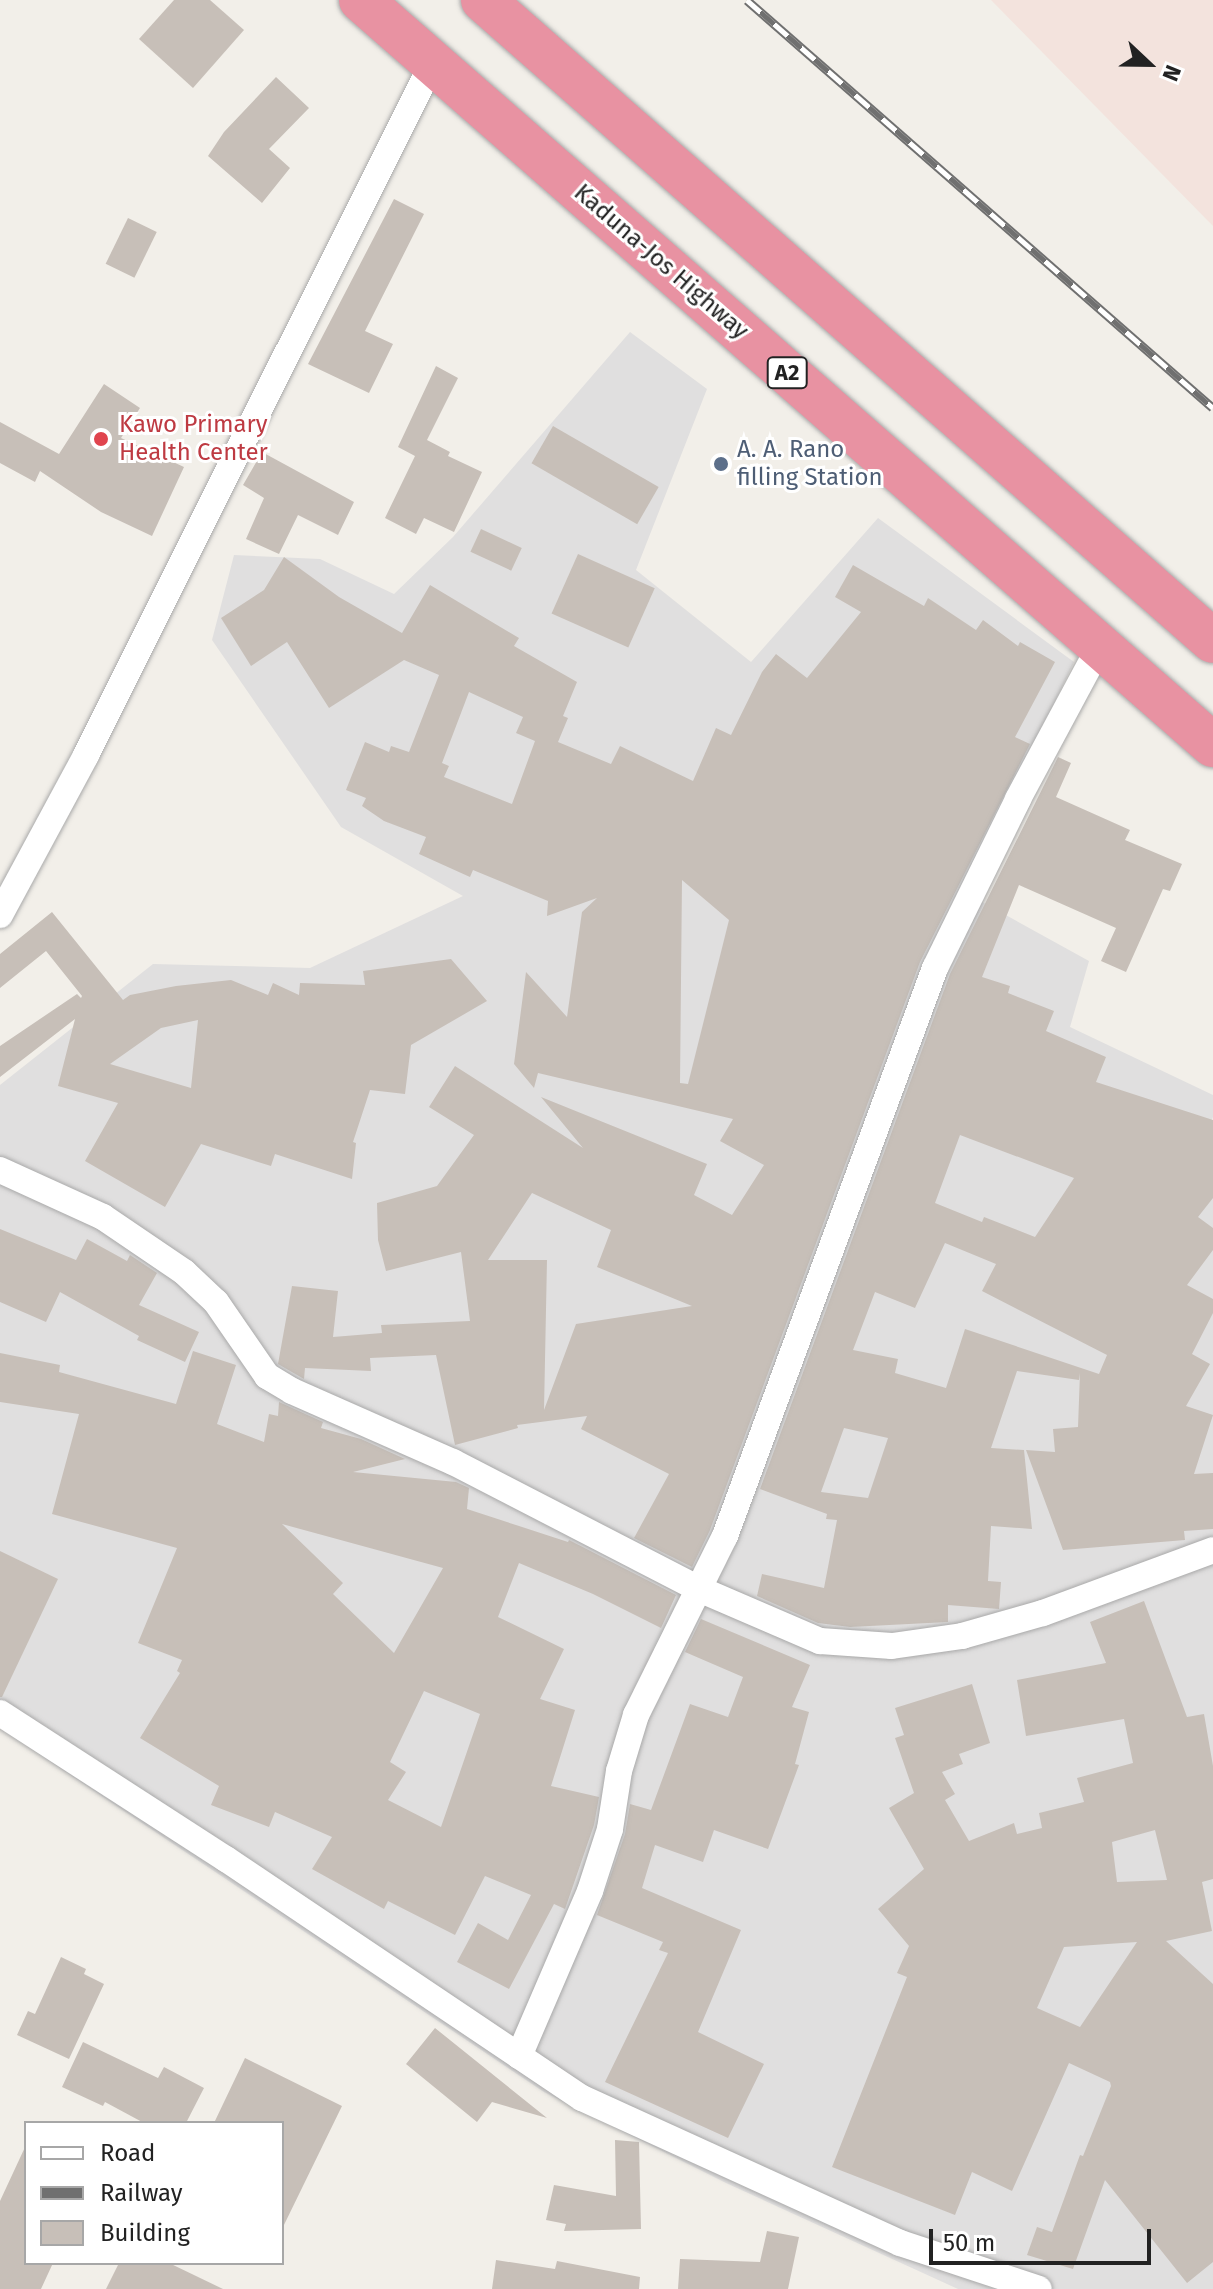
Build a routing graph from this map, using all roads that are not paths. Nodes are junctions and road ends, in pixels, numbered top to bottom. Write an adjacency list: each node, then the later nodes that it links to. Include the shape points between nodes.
1 (361, 0): 3 (highway, Kaduna-Jos Highway / A2)
2 (483, 0): 4 (highway)
3 (433, 62): 5 (highway, Kaduna-Jos Highway / A2); 7 (street, via 86,755)
4 (1213, 641)
5 (1100, 646): 6 (highway, Kaduna-Jos Highway / A2); 10 (street, via 935,968 725,1536)
6 (1213, 745)
7 (0, 915)
8 (0, 1170): 10 (street, via 103,1217 184,1272 216,1302 267,1376 292,1391 453,1462)
9 (1213, 1550): 10 (street, via 1030,1617 962,1636 892,1646 820,1641)
10 (699, 1589): 12 (street, via 636,1715 590,1891)
11 (0, 1713): 12 (street)
12 (519, 2056): 13 (street, via 582,2098 886,2236)
13 (1039, 2289)

